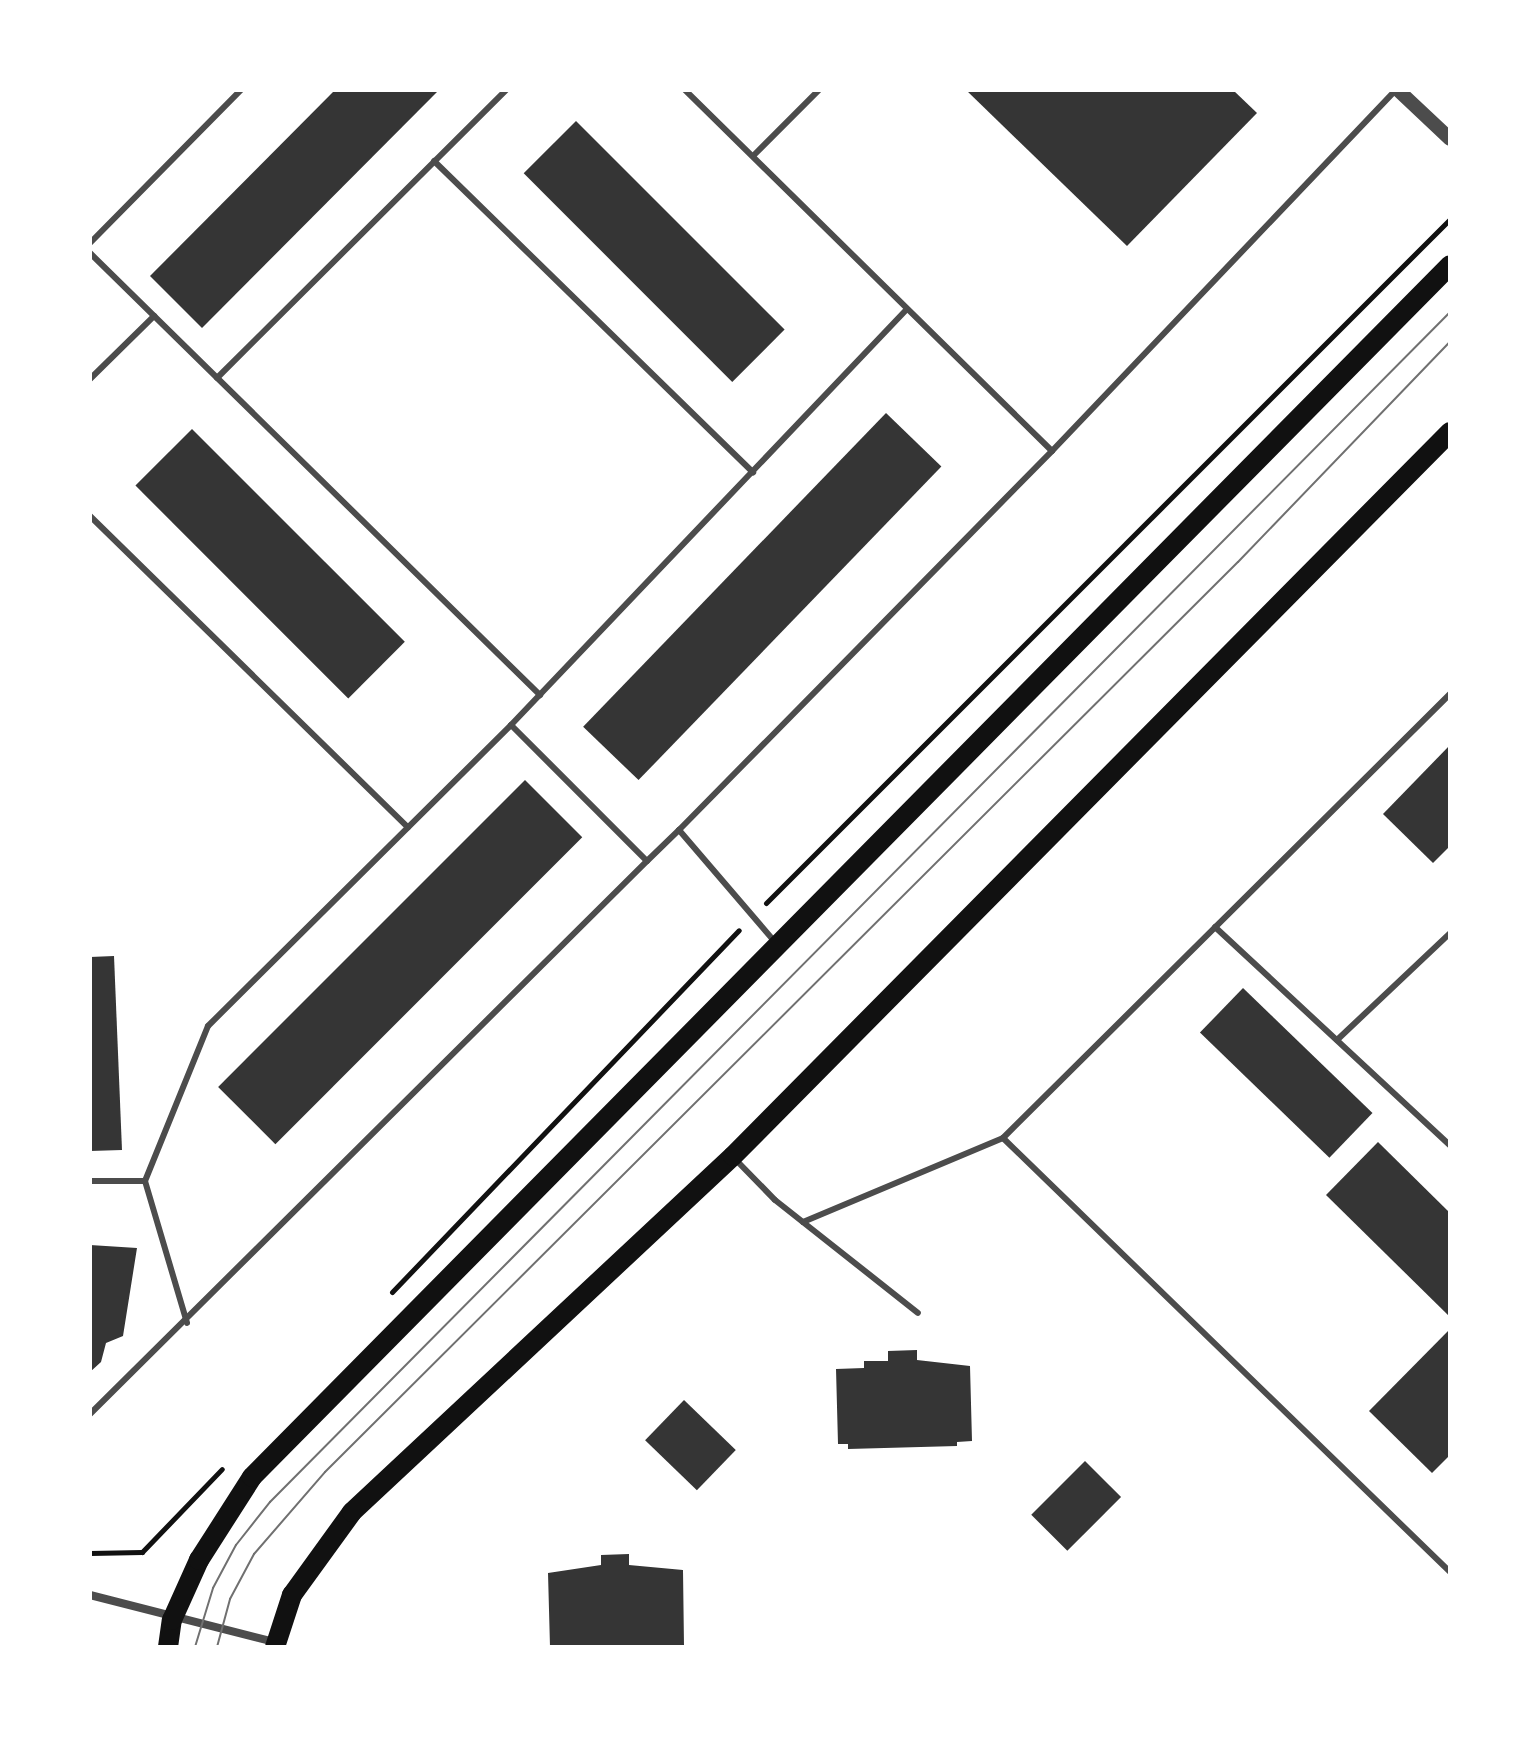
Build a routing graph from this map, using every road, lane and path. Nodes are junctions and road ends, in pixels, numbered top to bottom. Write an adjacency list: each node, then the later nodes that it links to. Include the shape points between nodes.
1 (241, 90): 10 (lane)
2 (506, 90): 8 (lane)
3 (685, 90): 7 (lane)
4 (819, 90): 7 (lane)
5 (1397, 90): 6 (street); 18 (lane)
6 (1450, 139)
7 (753, 156): 13 (lane)
8 (434, 161): 15 (lane); 19 (lane)
9 (1450, 219): 27 (path)
10 (90, 243)
11 (90, 253): 14 (lane)
12 (1450, 265): 30 (main road)
13 (907, 309): 18 (lane); 19 (lane)
14 (154, 316): 15 (lane); 16 (lane)
15 (217, 378): 22 (lane)
16 (90, 379)
17 (1450, 432): 34 (main road)
18 (1052, 451): 25 (lane)
19 (753, 472): 22 (lane)
20 (90, 516): 24 (lane)
21 (1450, 694): 28 (lane)
22 (540, 695): 23 (lane)
23 (511, 725): 24 (lane); 26 (lane)
24 (408, 827): 36 (lane, via 208,1026)
25 (679, 830): 26 (lane); 27 (lane)
26 (647, 861): 40 (lane)
27 (753, 916): 30 (lane); 38 (path)
28 (1215, 927): 31 (lane); 32 (lane)
29 (1450, 933): 31 (lane)
30 (776, 943): 46 (main road, via 252,1477 199,1560)
31 (1337, 1040): 33 (lane)
32 (1003, 1138): 37 (lane); 44 (lane)
33 (1450, 1145)
34 (733, 1156): 37 (lane); 47 (main road, via 352,1512 292,1595)
35 (90, 1181): 36 (lane)
36 (145, 1181): 40 (lane)
37 (803, 1222): 39 (lane)
38 (382, 1302)
39 (918, 1313)
40 (187, 1323): 41 (lane)
41 (90, 1414)
42 (230, 1461): 43 (path, via 142,1552)
43 (90, 1553)
44 (1450, 1572)
45 (90, 1595): 46 (street)
46 (172, 1620): 47 (street); 48 (main road)
47 (275, 1645)
48 (168, 1647)

